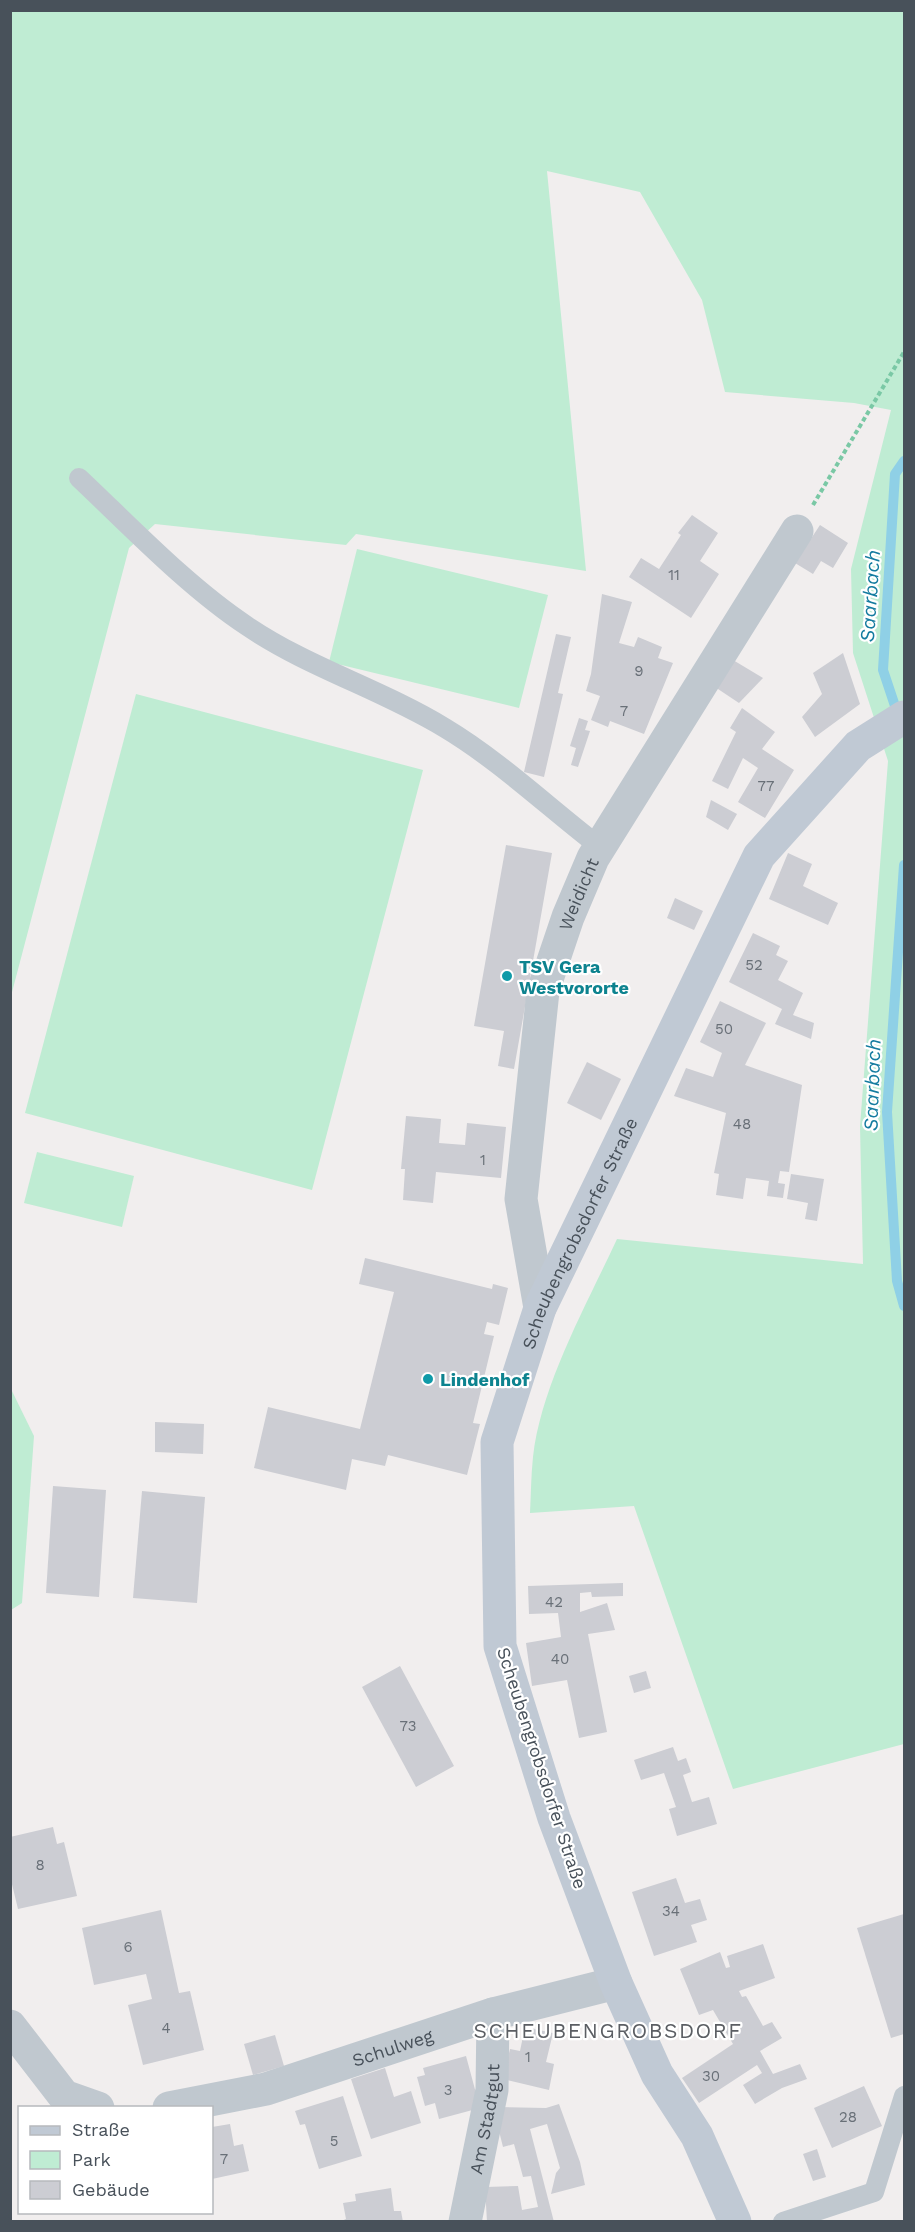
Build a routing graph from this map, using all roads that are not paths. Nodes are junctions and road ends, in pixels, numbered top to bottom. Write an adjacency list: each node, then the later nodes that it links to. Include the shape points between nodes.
1 (80, 478): 4 (lane, via 170,563 246,626 305,660 444,728)
2 (797, 531): 4 (street, Weidicht)
3 (904, 717): 5 (main road, Scheubengrobsdorfer Straße, via 858,746 759,856)
4 (600, 847): 5 (street, Weidicht, via 568,917 543,991 521,1199)
5 (540, 1308): 6 (main road, Scheubengrobsdorfer Straße, via 497,1442 500,1646 554,1818)
6 (616, 1983): 7 (street, Schulweg); 13 (main road, Scheubengrobsdorfer Straße, via 657,2074 697,2136)
7 (493, 2014): 11 (street, Schulweg, via 266,2089); 12 (street, Am Stadtgut, via 492,2090)
8 (10, 2026): 10 (street, via 64,2096)
9 (904, 2096): 14 (lane, via 874,2192)
10 (92, 2106)
11 (179, 2106)
12 (465, 2222)
13 (735, 2222)
14 (783, 2222)

